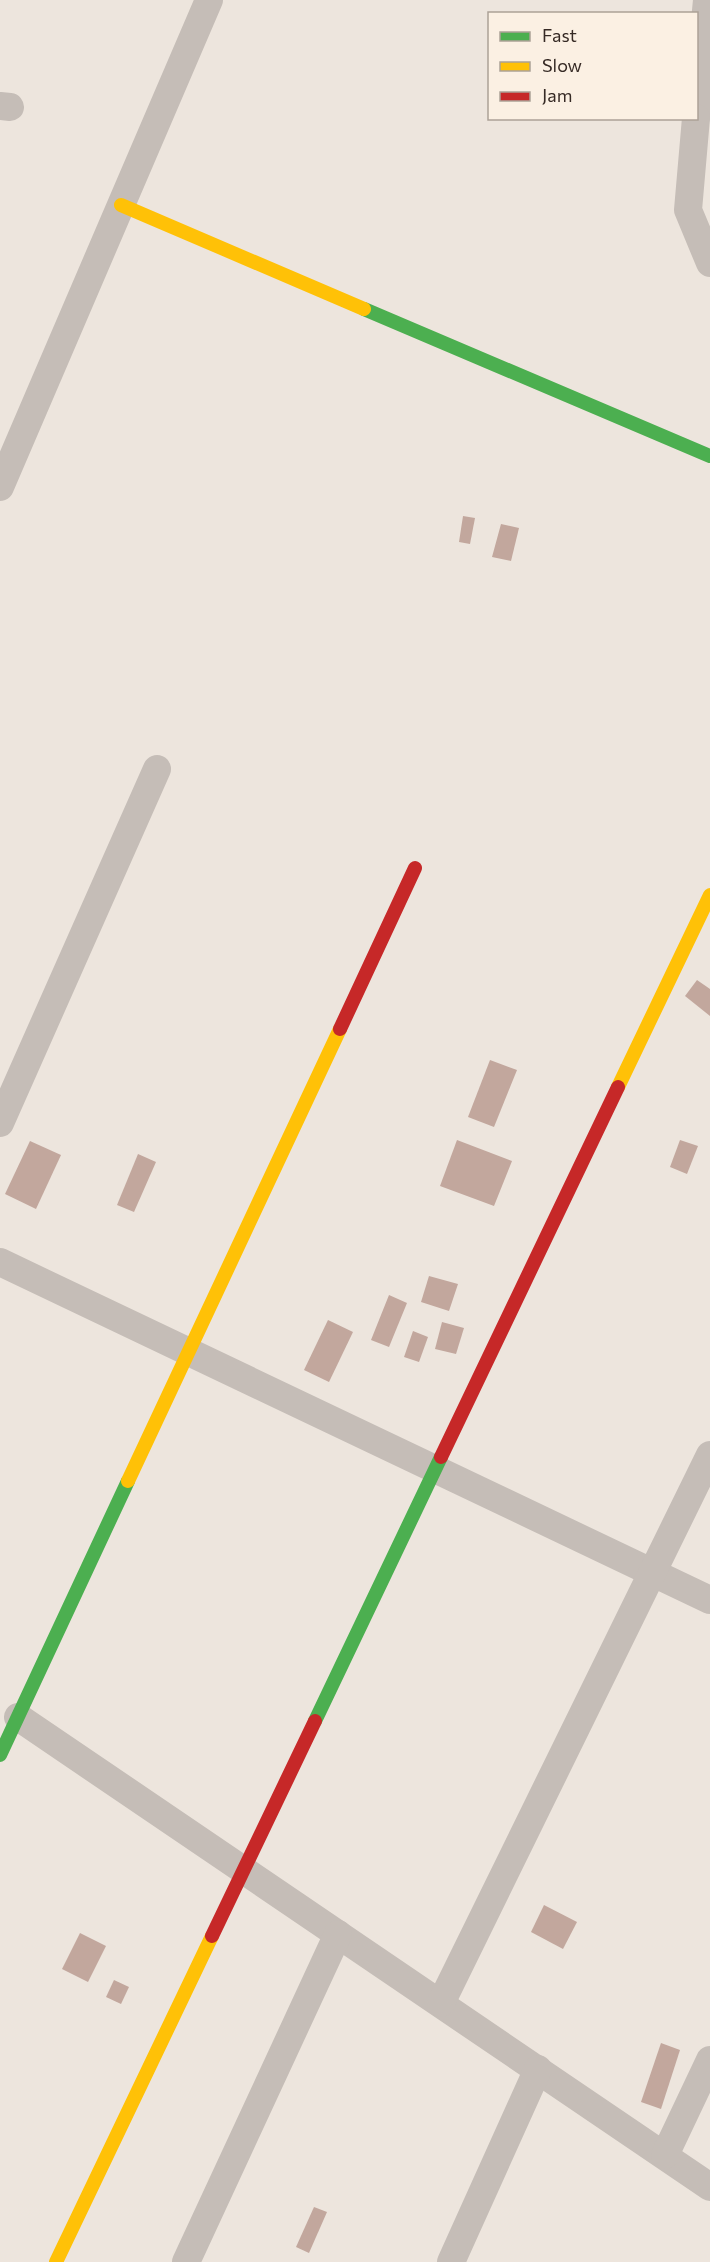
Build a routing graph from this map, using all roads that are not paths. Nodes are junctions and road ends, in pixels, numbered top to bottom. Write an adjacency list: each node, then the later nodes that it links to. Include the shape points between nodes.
1 (209, 0): 5 (street)
2 (707, 0): 3 (street)
3 (698, 97)
4 (696, 120): 6 (street, via 688,210)
5 (121, 205): 7 (street); 8 (street)
6 (710, 263)
7 (710, 456)
8 (0, 487)
9 (157, 769): 12 (street)
10 (415, 868): 14 (street)
11 (710, 895): 16 (street)
12 (0, 1123)
13 (0, 1262): 14 (street)
14 (189, 1352): 16 (street); 19 (street)
15 (710, 1455): 17 (street)
16 (435, 1469): 17 (street); 21 (street)
17 (652, 1572): 18 (street); 23 (street)
18 (710, 1600)
19 (18, 1717): 20 (street); 21 (street)
20 (0, 1755)
21 (243, 1870): 22 (street); 28 (street)
22 (338, 1934): 23 (street); 29 (street)
23 (441, 2003): 25 (street)
24 (710, 2060): 26 (street)
25 (538, 2069): 26 (street); 30 (street)
26 (665, 2155): 27 (street)
27 (710, 2187)
28 (56, 2262)
29 (186, 2262)
30 (451, 2262)

